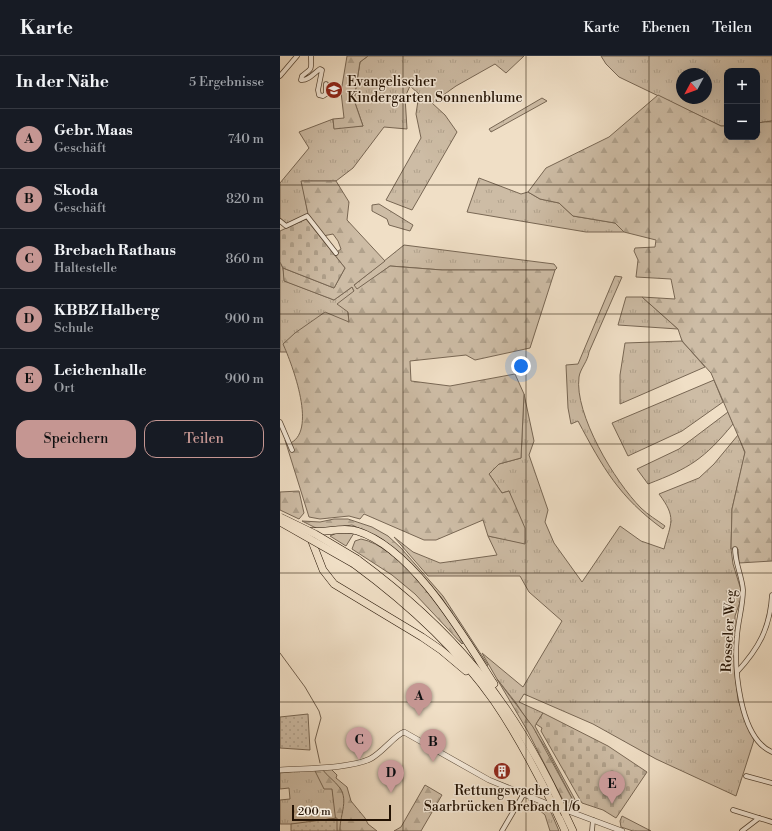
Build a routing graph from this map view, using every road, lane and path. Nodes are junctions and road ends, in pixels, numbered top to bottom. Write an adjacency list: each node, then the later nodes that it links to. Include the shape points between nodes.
1 (297, 56): 3 (street)
2 (311, 56): 4 (street, via 310,71 302,76 301,80 313,76 320,69 322,70 318,90 322,96 326,94)
3 (280, 76)
4 (326, 84)
5 (280, 221): 6 (street, via 286,226 307,216)
6 (336, 253)
7 (280, 422): 8 (street)
8 (292, 450)
9 (280, 519): 11 (highway, bridge); 14 (highway, bridge)
10 (336, 529): 11 (highway, via 316,532); 13 (highway, via 321,542); 18 (highway, via 357,531 380,542 426,585 459,628 498,689)
11 (302, 530): 13 (highway, via 312,539)
12 (735, 549): 16 (street, Rosseler Weg, via 743,591 737,634)
13 (320, 561): 17 (highway, via 328,578 339,588 428,641 459,664)
14 (356, 561): 17 (highway, via 424,621 464,662); 18 (highway, via 412,602 447,635 479,671)
15 (772, 595): 16 (street, via 761,641 754,654)
16 (737, 672): 19 (street, Rosseler Weg, via 741,701 754,734 759,743)
17 (485, 689): 24 (highway, bridge, via 516,737 551,801)
18 (509, 712): 24 (highway, via 536,755)
19 (772, 752)
20 (280, 770): 23 (street, via 366,761 404,732 489,780)
21 (746, 776): 22 (street)
22 (772, 783)
23 (523, 795): 27 (street); 29 (street)
24 (558, 807): 30 (highway); 31 (highway, bridge, via 565,814)
25 (733, 810): 26 (street)
26 (759, 818): 28 (street); 34 (street)
27 (593, 820): 32 (street); 33 (street)
28 (772, 822)
29 (502, 831)
30 (565, 831)
31 (573, 831)
32 (592, 831)
33 (622, 831)
34 (742, 831)

